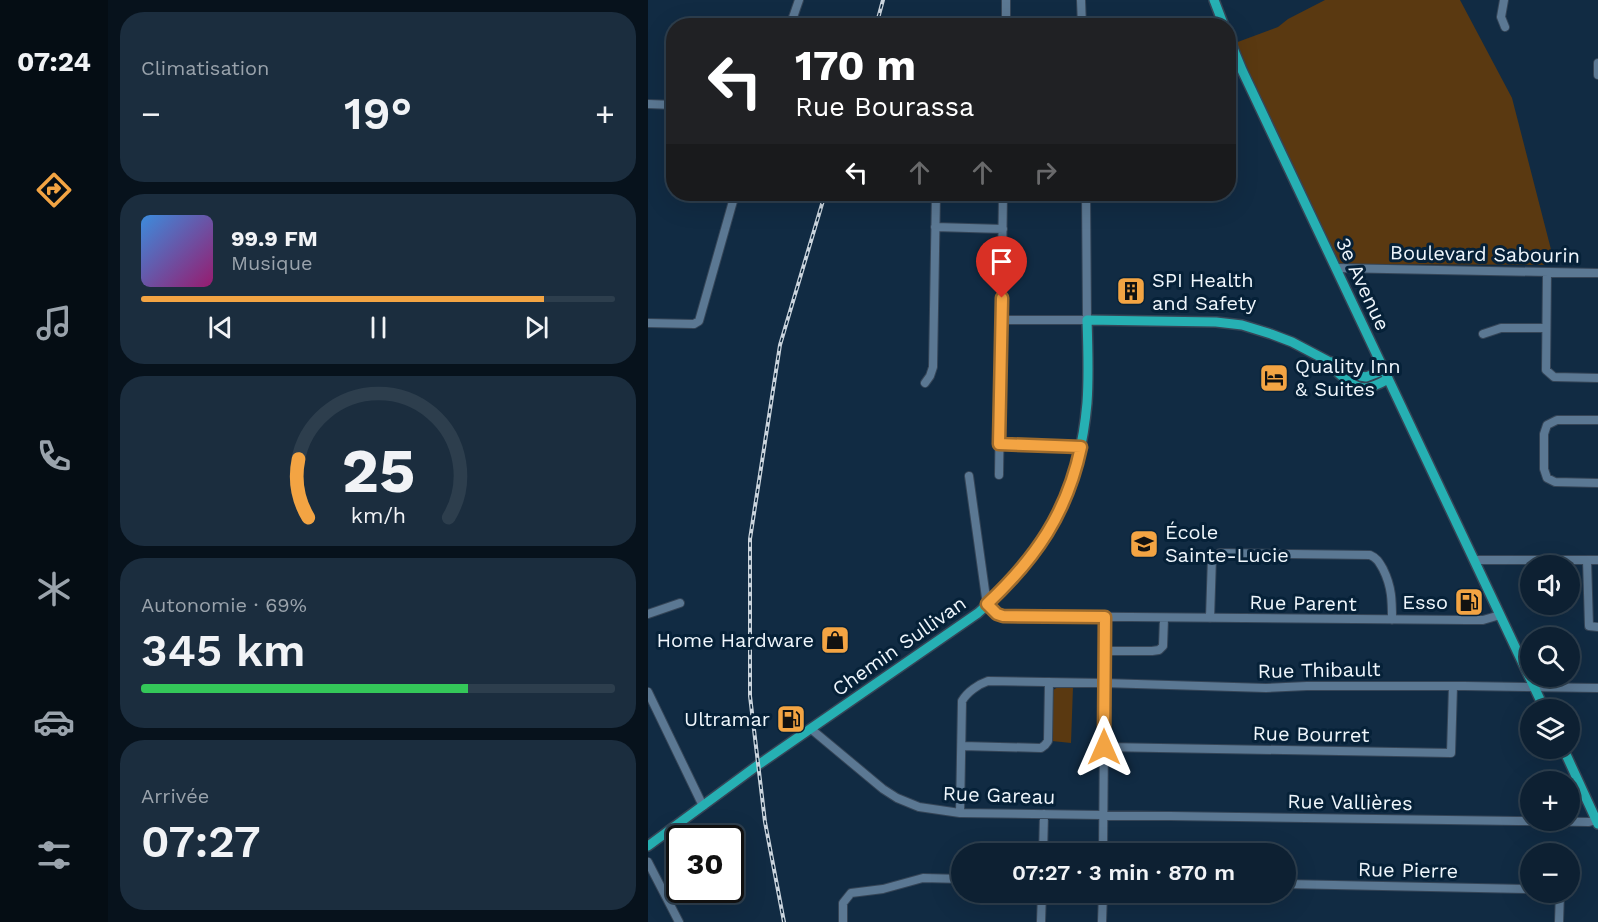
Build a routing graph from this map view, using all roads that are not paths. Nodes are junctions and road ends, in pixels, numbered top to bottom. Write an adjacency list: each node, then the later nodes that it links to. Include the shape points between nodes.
1 (799, 0): 6 (street)
2 (1006, 0): 7 (street)
3 (1081, 0): 8 (street)
4 (1214, 0): 9 (main road)
5 (1504, 0): 10 (street, via 1501,17)
6 (793, 18)
7 (1006, 18)
8 (1082, 18)
9 (1221, 18)
10 (1505, 27)
11 (1236, 55): 22 (main road, 3e Avenue)
12 (1598, 63): 13 (street)
13 (1598, 75)
14 (648, 104): 15 (street)
15 (666, 105)
16 (733, 201): 27 (street, via 699,321)
17 (936, 201): 20 (street)
18 (1003, 201): 21 (street)
19 (1086, 201): 26 (street, Chemin Sullivan)
20 (935, 227): 21 (street); 32 (street, via 933,367)
21 (1003, 229): 25 (street)
22 (1336, 268): 23 (street, Boulevard Sabourin); 30 (main road, 3e Avenue)
23 (1547, 272): 24 (street, Boulevard Sabourin); 28 (street)
24 (1598, 273)
25 (1002, 320): 26 (street); 34 (street)
26 (1087, 320): 30 (main road, via 1242,325 1292,342 1357,374); 35 (main road, Chemin Sullivan, via 1087,401)
27 (648, 323)
28 (1546, 328): 29 (street, via 1504,328); 31 (street, via 1546,370 1550,374)
29 (1483, 334)
30 (1386, 375): 41 (main road, 3e Avenue)
31 (1598, 378)
32 (925, 383)
33 (1598, 420): 38 (street, via 1557,420 1547,425 1544,434 1547,478 1555,482)
34 (999, 444): 35 (street); 36 (street)
35 (1081, 447): 43 (main road, Chemin Sullivan, via 1072,482 1055,520 1025,564)
36 (999, 475)
37 (969, 476): 43 (street)
38 (1598, 483)
39 (1587, 560): 40 (street); 41 (street); 50 (street, via 1589,626)
40 (1598, 560)
41 (1475, 561): 45 (main road, 3e Avenue)
42 (680, 603): 44 (street)
43 (987, 604): 46 (street, Rue Parent, via 1003,616); 61 (main road, Chemin Sullivan)
44 (648, 614)
45 (1500, 615): 49 (street, Rue Parent, via 1483,620); 52 (main road, 3e Avenue)
46 (1105, 617): 47 (street, Rue Parent); 51 (street)
47 (1164, 618): 48 (street, Rue Parent); 51 (street, via 1163,646 1159,650)
48 (1210, 618): 49 (street, Rue Parent); 49 (street, via 1212,557 1220,553 1374,556 1389,581)
49 (1392, 620)
50 (1598, 627)
51 (1104, 651): 54 (street)
52 (1520, 657)
53 (1049, 682): 54 (street, Rue Thibault); 62 (street, Rue Thibault, via 988,681 964,696); 62 (street, via 1048,741 1041,748)
54 (1104, 683): 55 (street, Rue Thibault, via 1266,688); 63 (street)
55 (1452, 686): 56 (street, Rue Thibault); 63 (street, Rue Bourret, via 1451,753)
56 (1520, 687)
57 (1534, 687): 58 (street, Rue Thibault); 60 (main road, 3e Avenue)
58 (1598, 688)
59 (648, 692): 65 (street)
60 (1540, 699)
61 (811, 729): 65 (main road, Chemin Sullivan); 66 (street, Rue Gareau, via 897,798 919,807)
62 (962, 746): 66 (street)
63 (1104, 747): 68 (street)
64 (1568, 759): 69 (main road)
65 (703, 806): 72 (main road, Chemin Sullivan)
66 (960, 813): 67 (street, Rue Gareau)
67 (1044, 814): 68 (street, Rue Gareau); 70 (street)
68 (1104, 815): 69 (street, Rue Vallières); 71 (street)
69 (1597, 822)
70 (1043, 843)
71 (1103, 843)
72 (648, 846)
73 (648, 862): 80 (street)
74 (951, 879): 81 (street, via 923,878 851,893 843,903)
75 (1296, 884): 76 (street, Rue Pierre)
76 (1520, 888)
77 (1042, 903): 82 (street)
78 (1103, 903): 83 (street)
79 (1560, 903): 84 (street)
80 (679, 922)
81 (843, 922)
82 (1041, 922)
83 (1102, 922)
84 (1559, 922)

